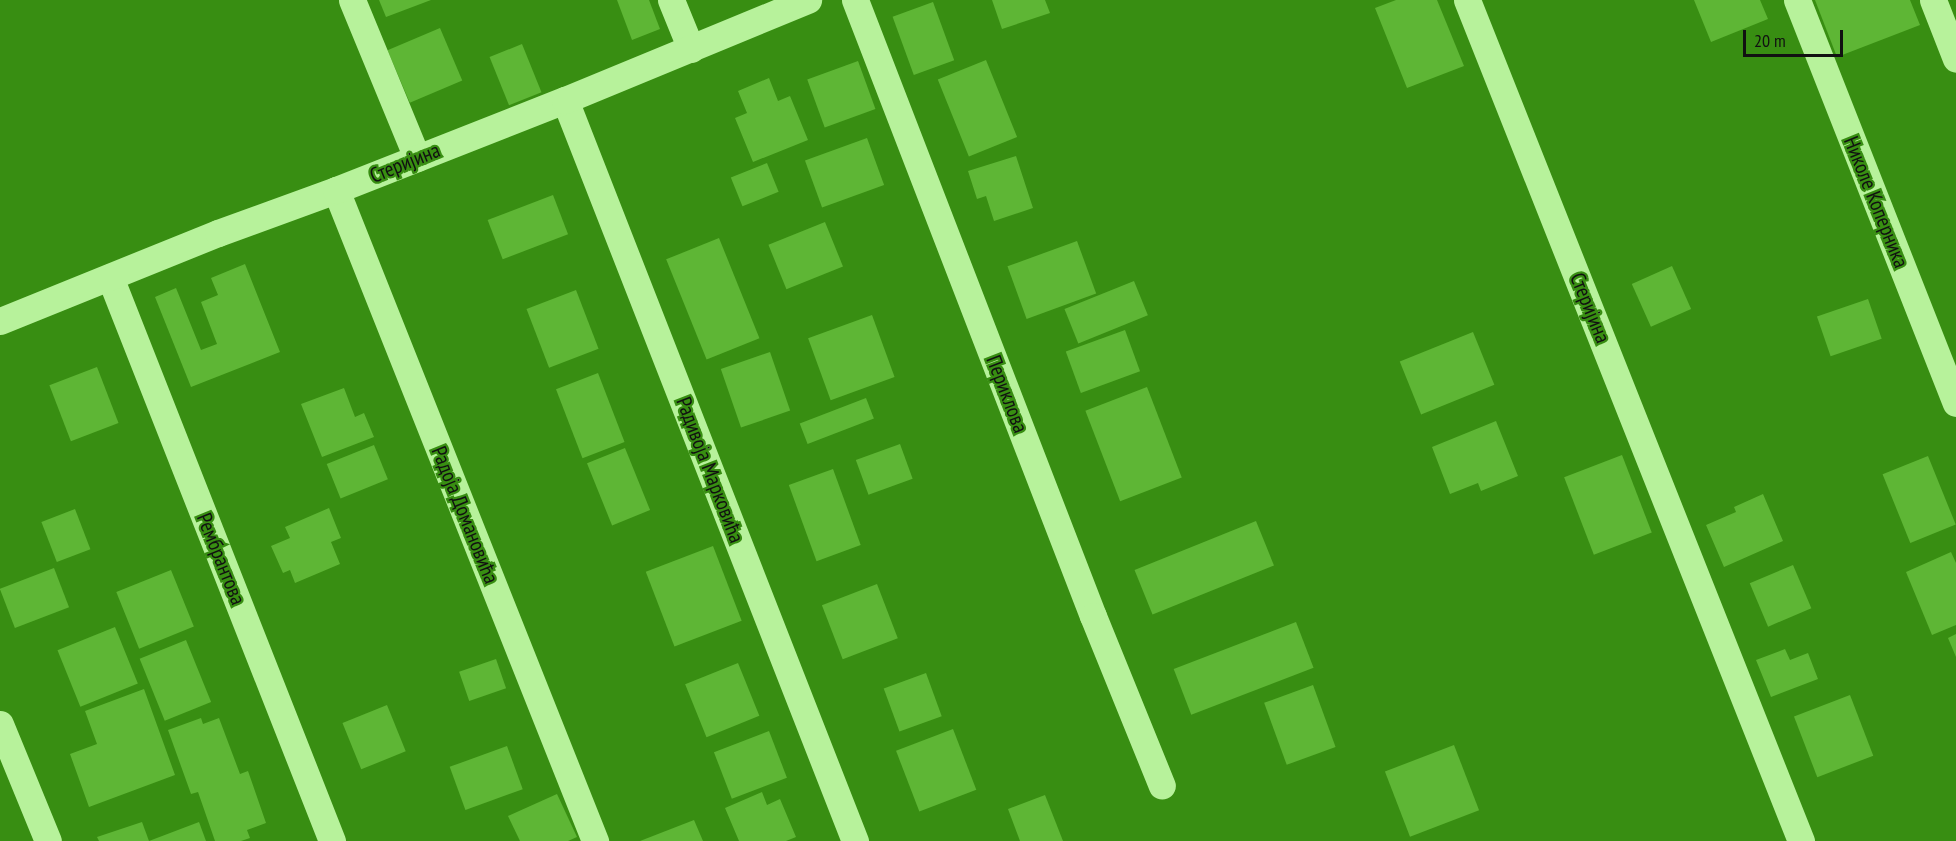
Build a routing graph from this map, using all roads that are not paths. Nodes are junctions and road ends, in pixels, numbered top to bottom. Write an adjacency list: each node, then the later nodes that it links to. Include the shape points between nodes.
1 (352, 0): 11 (street)
2 (671, 0): 8 (street)
3 (808, 0): 8 (street, Стеријина)
4 (855, 0): 17 (street, Периклова)
5 (1467, 0): 22 (street, Стеријина)
6 (1797, 0): 15 (street, Николе Коперника)
7 (1933, 0): 9 (street)
8 (691, 49): 10 (street, Стеријина)
9 (1956, 59)
10 (565, 100): 11 (street, Стеријина); 21 (street, Радивоја Марковића)
11 (417, 158): 12 (street, Стеријина)
12 (336, 190): 13 (street, Стеријина); 20 (street, Радоја Домановића)
13 (110, 277): 14 (street, Стеријина); 19 (street, Рембрантова)
14 (0, 321)
15 (1956, 403)
16 (0, 724): 18 (street)
17 (1162, 786)
18 (48, 841)
19 (332, 841)
20 (595, 841)
21 (855, 841)
22 (1801, 841)

